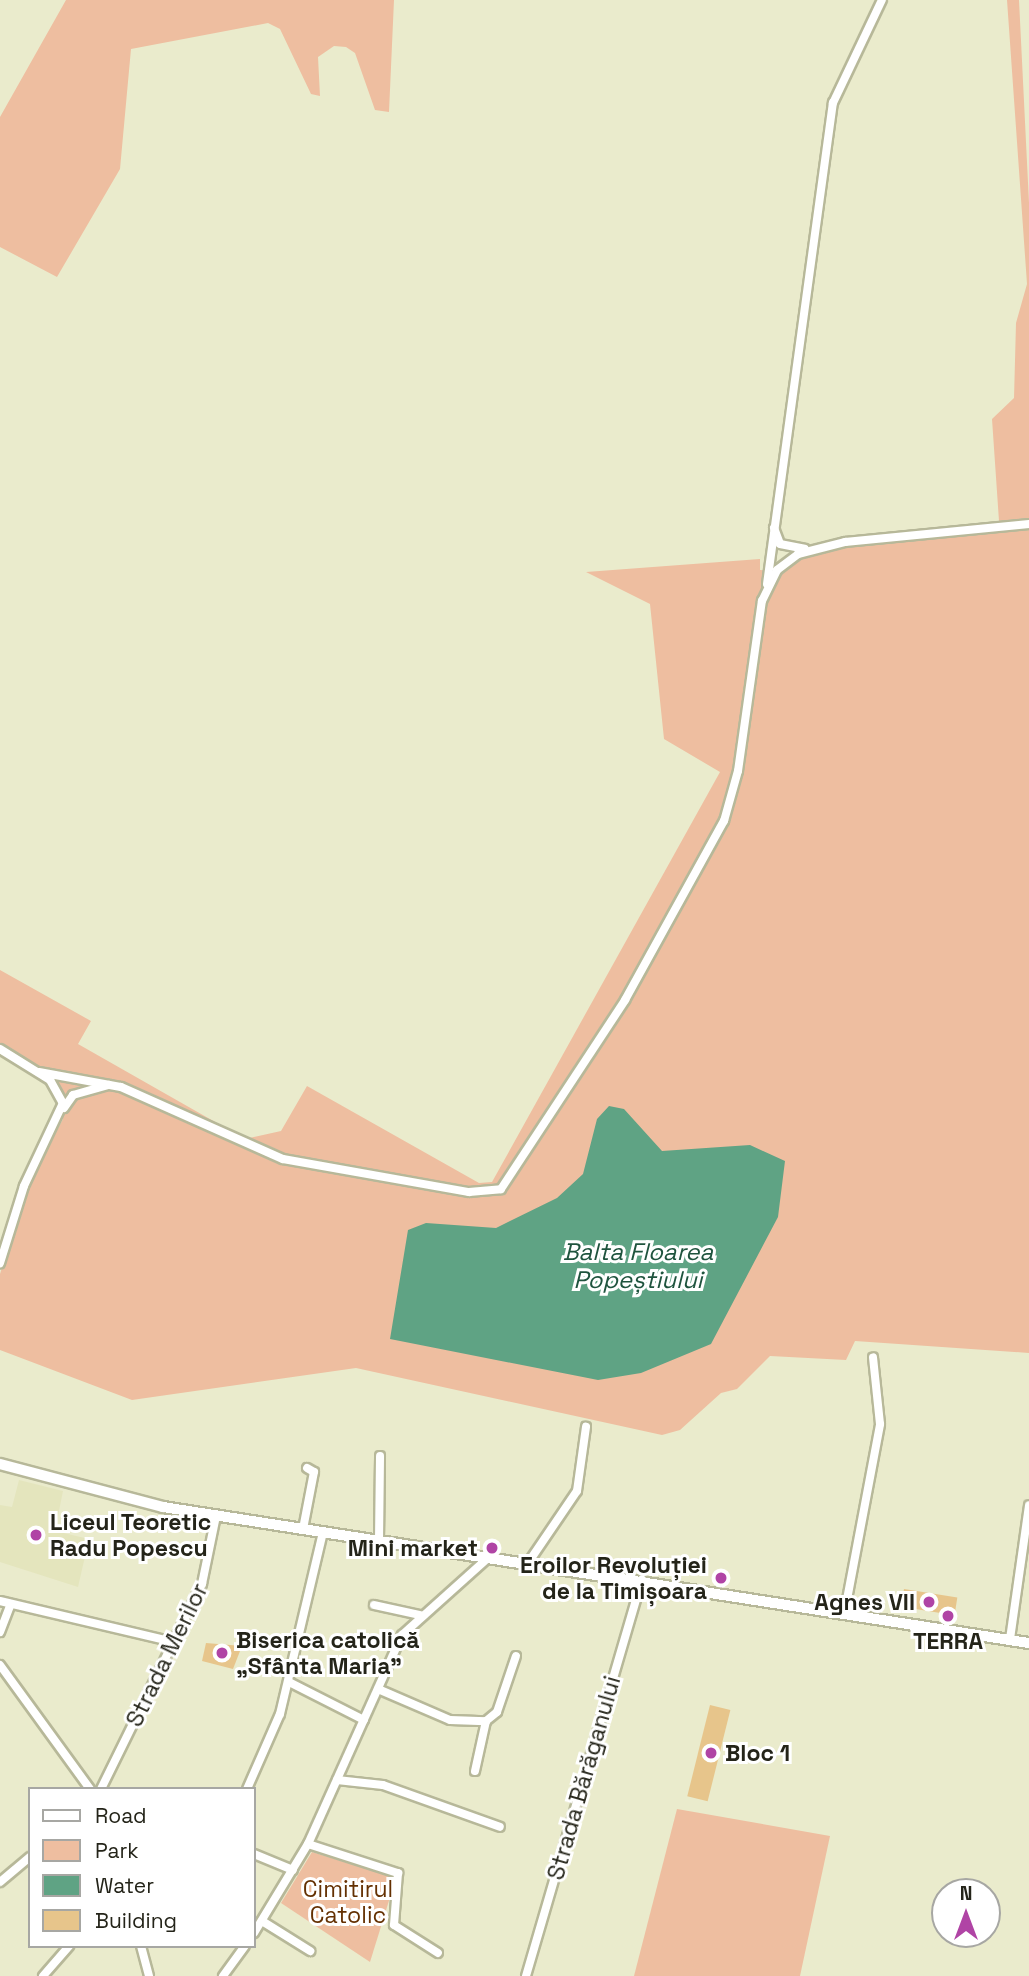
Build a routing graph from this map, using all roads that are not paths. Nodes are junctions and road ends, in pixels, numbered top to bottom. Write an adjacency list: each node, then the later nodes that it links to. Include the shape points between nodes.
1 (882, 0): 2 (street, via 833,103)
2 (773, 520): 4 (street); 6 (street)
3 (1029, 524): 5 (street)
4 (783, 546): 5 (street); 6 (street); 7 (street)
5 (812, 549): 7 (street)
6 (770, 553): 7 (street); 8 (street)
7 (785, 561): 8 (street)
8 (766, 587): 12 (street, via 724,821 625,1000 506,1185 477,1193 283,1159)
9 (0, 1049): 10 (street)
10 (40, 1072): 11 (street); 13 (street)
11 (67, 1077): 12 (street); 13 (street); 14 (street, via 76,1083)
12 (114, 1085): 14 (street)
13 (58, 1091): 14 (street); 15 (street)
14 (72, 1095): 15 (street)
15 (61, 1114): 16 (street, via 24,1186)
16 (0, 1263)
17 (873, 1357): 33 (street, via 880,1424)
18 (586, 1427): 28 (street, via 577,1491)
19 (380, 1456): 26 (street)
20 (0, 1464): 23 (main road)
21 (307, 1468): 24 (street, via 314,1472)
22 (1029, 1505): 36 (street)
23 (216, 1516): 24 (main road); 37 (street, Strada Merilor, via 206,1574)
24 (303, 1529): 25 (main road)
25 (323, 1532): 26 (main road); 41 (street)
26 (379, 1540): 27 (main road)
27 (489, 1557): 28 (main road); 34 (street)
28 (528, 1563): 29 (main road)
29 (642, 1580): 33 (main road); 66 (street, Strada Bărăganului)
30 (0, 1601): 31 (street)
31 (11, 1604): 35 (street); 37 (street)
32 (374, 1605): 34 (street)
33 (845, 1610): 36 (main road)
34 (420, 1615): 42 (street, via 402,1635)
35 (0, 1632)
36 (1010, 1639): 38 (main road)
37 (173, 1643): 48 (street, Strada Merilor)
38 (1029, 1643)
39 (516, 1656): 44 (street, via 497,1712)
40 (0, 1665): 47 (street)
41 (289, 1682): 43 (street); 49 (street)
42 (378, 1689): 43 (street); 44 (street, via 450,1720)
43 (364, 1720): 46 (street)
44 (486, 1721): 45 (street)
45 (475, 1771)
46 (337, 1780): 50 (street, via 383,1785); 51 (street)
47 (89, 1787)
48 (102, 1787)
49 (248, 1787)
50 (500, 1827)
51 (308, 1844): 54 (street); 62 (street, via 398,1873 394,1925)
52 (256, 1855): 54 (street)
53 (28, 1859): 55 (street)
54 (293, 1870): 56 (street)
55 (0, 1882)
56 (262, 1921): 57 (street); 61 (street)
57 (256, 1930)
58 (67, 1948): 63 (street)
59 (142, 1948): 64 (street)
60 (244, 1948): 65 (street)
61 (310, 1951)
62 (438, 1953)
63 (43, 1976)
64 (149, 1976)
65 (223, 1976)
66 (526, 1976)

